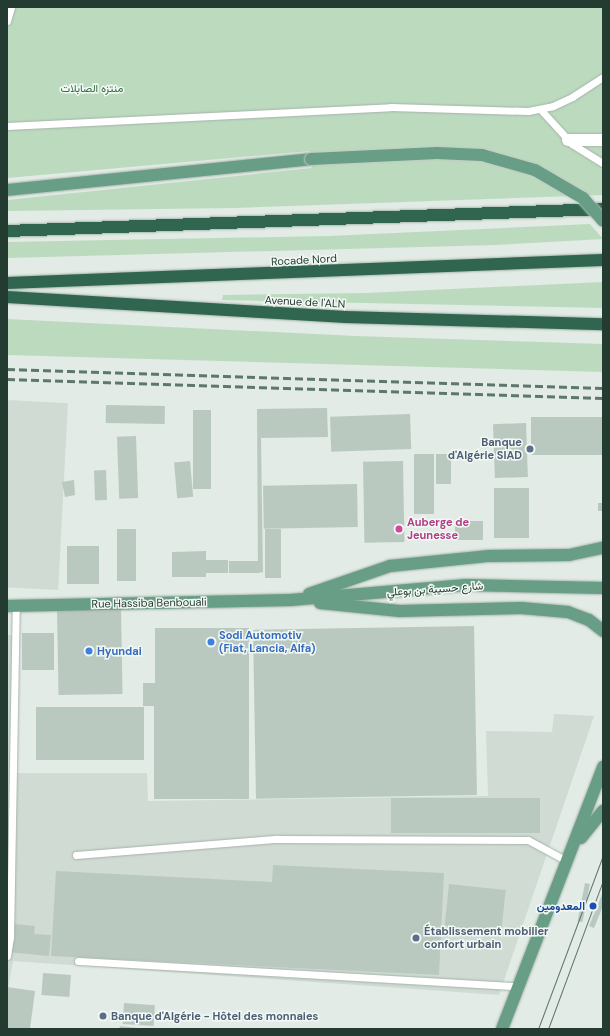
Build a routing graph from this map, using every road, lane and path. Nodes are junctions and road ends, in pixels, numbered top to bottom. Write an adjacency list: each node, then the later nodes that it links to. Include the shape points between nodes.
1 (11, 7): 2 (lane)
2 (7, 21)
3 (603, 77): 4 (lane, via 572,97)
4 (541, 110): 5 (lane, via 391,107); 6 (lane)
5 (7, 126)
6 (568, 140): 7 (street); 8 (lane, via 581,151)
7 (603, 140)
8 (603, 163)
9 (7, 190): 11 (main road, bridge, via 311,159 437,153 482,155 535,170 582,198)
10 (603, 209): 12 (highway)
11 (603, 221)
12 (7, 231)
13 (603, 260): 14 (highway, Rocade Nord)
14 (7, 283)
15 (7, 297): 16 (highway, Avenue de l'ALN, via 345,317)
16 (603, 324)
17 (603, 548): 19 (main road, via 569,555 489,556 390,566)
18 (603, 588): 19 (main road, شارع حسيبة بن بوعلي, via 464,585)
19 (291, 600): 20 (main road, Rue Hassiba Benbouali); 21 (main road, via 400,610 521,608 568,612 589,620)
20 (11, 606): 26 (lane, via 10,938)
21 (603, 631)
22 (603, 767): 25 (main road)
23 (603, 811): 25 (main road)
24 (76, 855): 25 (lane, via 277,839 528,840)
25 (568, 858): 28 (main road)
26 (7, 956)
27 (78, 961): 28 (lane)
28 (517, 986): 29 (main road)
29 (502, 1029)

